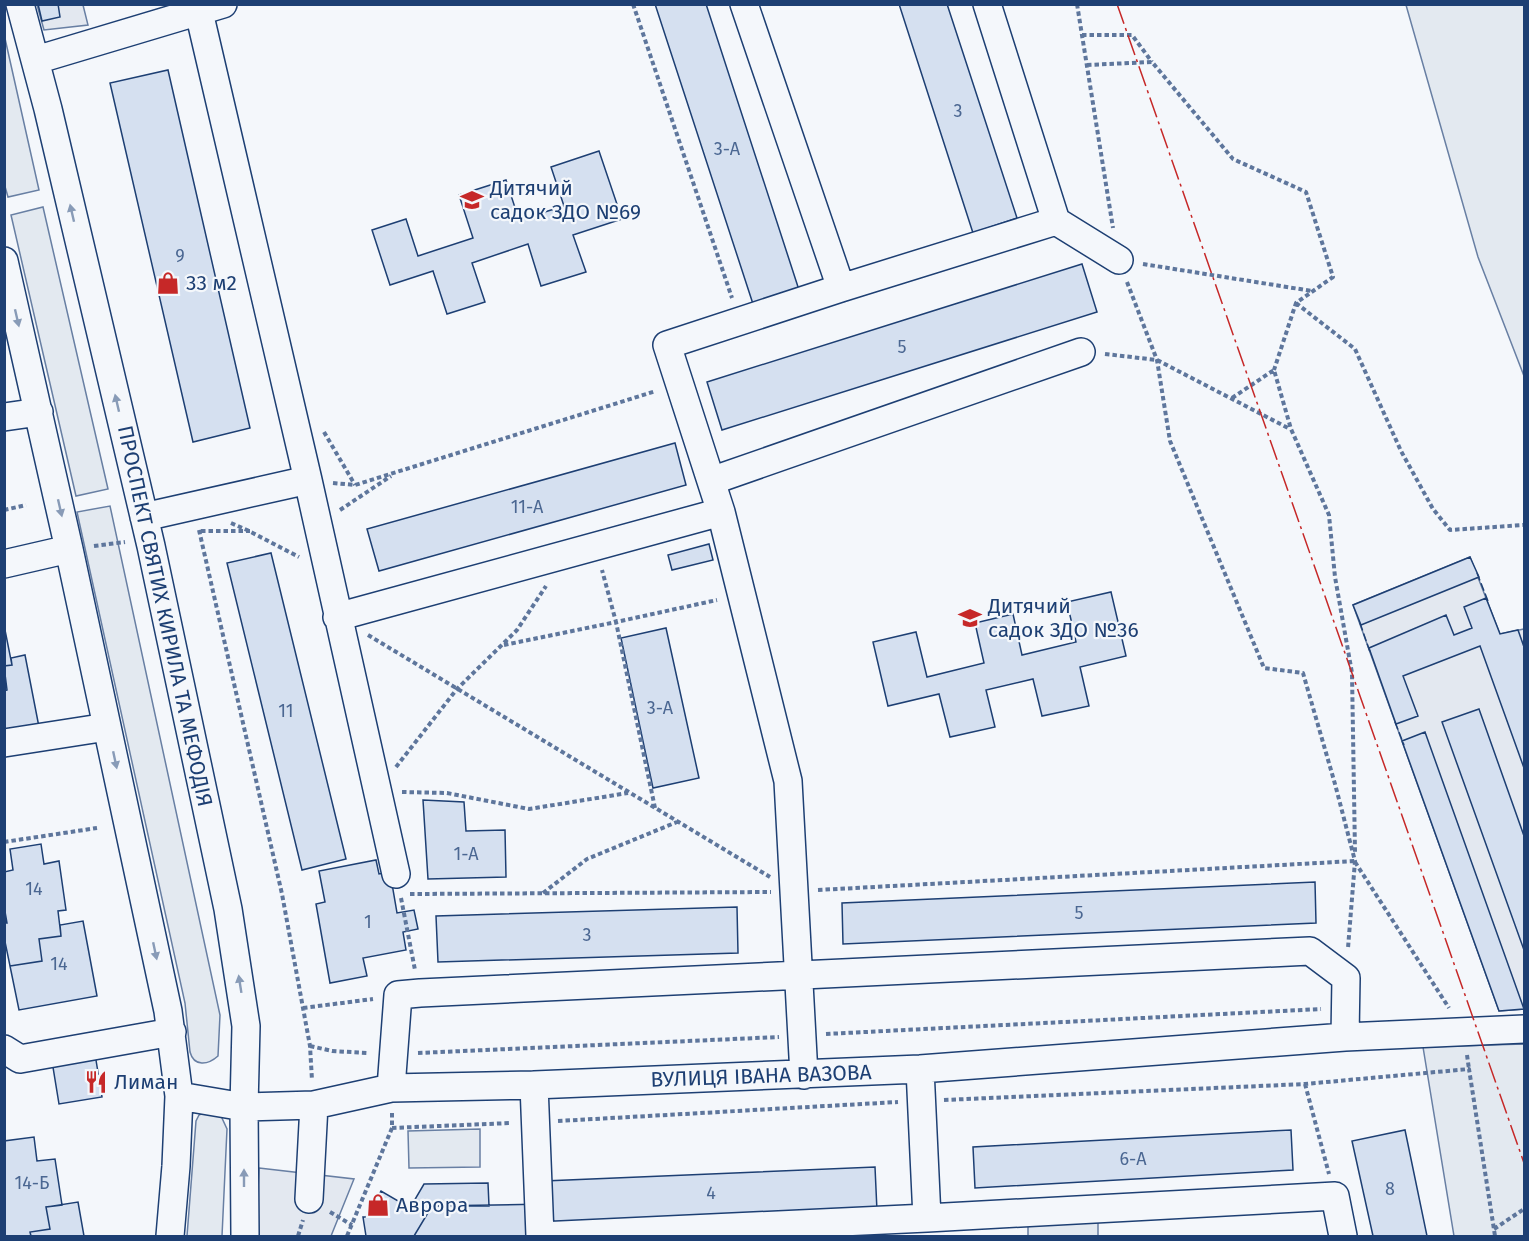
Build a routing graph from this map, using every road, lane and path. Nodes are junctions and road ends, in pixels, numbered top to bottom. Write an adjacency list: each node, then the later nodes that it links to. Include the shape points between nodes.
1 (20, 4): 8 (street, ПРОСПЕКТ СВЯТИХ КИРИЛА ТА МЕФОДІЯ)
2 (633, 4): 17 (path)
3 (744, 4): 14 (street)
4 (987, 4): 11 (street)
5 (1077, 4): 7 (path)
6 (211, 8): 8 (street); 27 (street)
7 (1082, 35): 9 (path, via 1132,35); 10 (path)
8 (36, 60): 36 (street, ПРОСПЕКТ СВЯТИХ КИРИЛА ТА МЕФОДІЯ, one-way to 8)
9 (1152, 62): 10 (path); 15 (path, via 1233,159 1305,192 1333,276)
10 (1087, 65): 12 (path)
11 (1056, 221): 12 (street); 14 (street)
12 (1119, 260): 15 (path); 19 (path)
13 (4, 261): 23 (street, one-way to 23)
14 (841, 288): 17 (street)
15 (1312, 291): 16 (path)
16 (1296, 303): 20 (path); 35 (path, via 1355,349 1401,451 1433,510 1450,530)
17 (739, 322): 21 (street, via 667,345)
18 (1081, 352): 19 (path); 28 (street)
19 (1157, 360): 22 (path); 56 (path, via 1170,441 1264,669 1303,673)
20 (1274, 369): 22 (path); 25 (path)
21 (679, 384): 26 (path); 28 (street)
22 (1232, 398): 25 (path)
23 (39, 412): 24 (street); 39 (street, one-way to 39)
24 (4, 417)
25 (1291, 429): 56 (path, via 1329,515 1335,578 1352,673)
26 (397, 472): 27 (path, via 356,485); 32 (path)
27 (308, 480): 33 (street); 42 (street)
28 (711, 481): 31 (street)
29 (26, 506): 30 (path)
30 (4, 510)
31 (721, 512): 38 (street); 43 (street)
32 (335, 513)
33 (196, 518): 36 (street); 37 (path); 63 (path, via 282,894)
34 (226, 522): 37 (path)
35 (1524, 525)
36 (147, 528): 39 (path); 77 (street, ПРОСПЕКТ СВЯТИХ КИРИЛА ТА МЕФОДІЯ, one-way to 36, via 246,1026 228,909)
37 (250, 531): 42 (path)
38 (595, 546): 40 (street); 45 (path)
39 (69, 549): 41 (street); 48 (street)
40 (567, 554): 44 (street); 46 (path, via 518,630)
41 (4, 564)
42 (327, 570): 44 (street)
43 (742, 594): 45 (path); 58 (street, via 788,781)
44 (337, 616): 47 (path); 50 (street)
45 (616, 622): 46 (path); 52 (path)
46 (501, 646): 47 (path)
47 (457, 689): 50 (path); 51 (path)
48 (107, 727): 49 (street); 65 (street, one-way to 65)
49 (4, 743)
50 (377, 791): 51 (path, via 447,793 530,809); 57 (street)
51 (629, 793): 52 (path)
52 (656, 808): 53 (path)
53 (677, 822): 58 (path); 59 (path, via 587,859)
54 (97, 828): 55 (path)
55 (4, 842)
56 (1355, 861): 58 (path); 61 (path); 66 (path)
57 (396, 874)
58 (793, 892): 59 (path); 60 (street)
59 (543, 893): 62 (path, via 400,894)
60 (798, 975): 61 (street, via 1310,951); 62 (street); 70 (street)
61 (1346, 978): 67 (street)
62 (409, 994): 63 (path); 73 (street)
63 (303, 1008): 76 (path)
64 (1524, 1029): 66 (street, ВУЛИЦЯ ІВАНА ВАЗОВА)
65 (172, 1032): 68 (street); 74 (street)
66 (1464, 1032): 67 (street, ВУЛИЦЯ ІВАНА ВАЗОВА)
67 (1345, 1037): 69 (street, ВУЛИЦЯ ІВАНА ВАЗОВА)
68 (8, 1060)
69 (920, 1069): 70 (street, ВУЛИЦЯ ІВАНА ВАЗОВА); 75 (street)
70 (804, 1075): 72 (street, ВУЛИЦЯ ІВАНА ВАЗОВА)
71 (1305, 1084): 75 (path); 80 (path); 84 (path, via 1469,1069)
72 (534, 1085): 73 (street, ВУЛИЦЯ ІВАНА ВАЗОВА); 78 (street)
73 (391, 1088): 76 (street, ВУЛИЦЯ ІВАНА ВАЗОВА); 79 (path)
74 (180, 1096): 77 (street, ВУЛИЦЯ ІВАНА ВАЗОВА); 85 (street)
75 (922, 1101): 78 (path); 83 (street)
76 (314, 1105): 77 (street, ВУЛИЦЯ ІВАНА ВАЗОВА); 81 (street)
77 (244, 1107): 86 (street, ПРОСПЕКТ СВЯТИХ КИРИЛА ТА МЕФОДІЯ, one-way to 77)
78 (535, 1122): 79 (path); 88 (street)
79 (392, 1128): 87 (path)
80 (1335, 1196): 83 (street); 89 (street)
81 (309, 1199)
82 (1524, 1209): 84 (path)
83 (927, 1218): 88 (street)
84 (1494, 1228): 90 (path)
85 (170, 1236)
86 (245, 1236)
87 (347, 1236)
88 (540, 1236)
89 (1343, 1236)
90 (1495, 1236)

